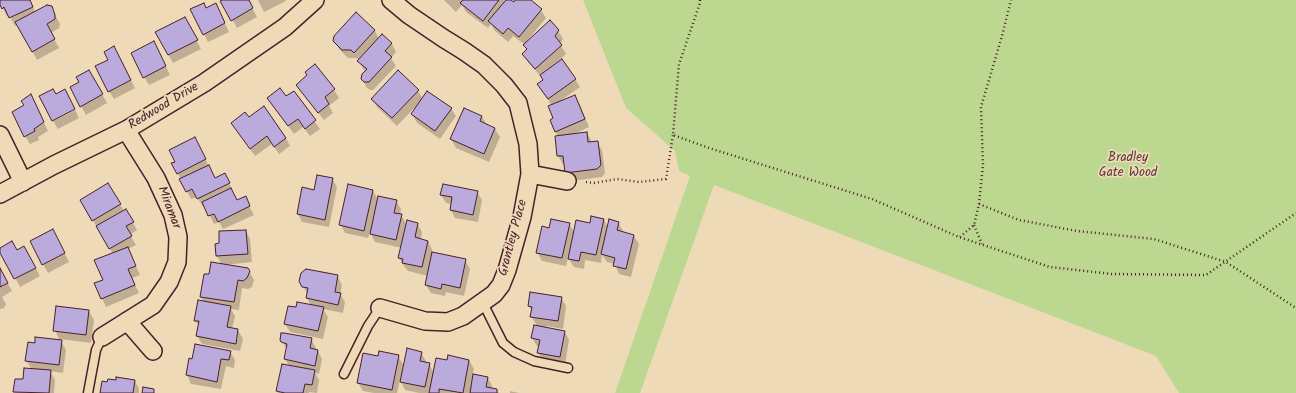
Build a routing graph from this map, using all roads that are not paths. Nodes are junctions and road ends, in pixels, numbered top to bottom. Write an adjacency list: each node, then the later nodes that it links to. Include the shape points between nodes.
1 (315, 0): 3 (street, Redwood Drive, via 279,31 204,83)
2 (391, 0): 5 (street, Grantley Place, via 479,62 504,84 518,103 528,144)
3 (126, 130): 7 (street, Redwood Drive); 11 (street, Miramar, via 156,178 173,215 178,237 177,262 169,282 153,305)
4 (0, 135): 7 (street)
5 (530, 174): 6 (street); 9 (street, Grantley Place, via 522,217 507,270 501,285)
6 (567, 180)
7 (23, 182): 8 (street, Redwood Drive)
8 (0, 194)
9 (483, 303): 10 (street, Grantley Place, via 448,322 425,321); 14 (lane, via 504,343 514,352 534,361)
10 (380, 308): 15 (lane)
11 (127, 322): 12 (street, Miramar); 13 (street)
12 (102, 337): 16 (lane, via 96,350)
13 (154, 351)
14 (568, 368)
15 (344, 374)
16 (88, 393)

